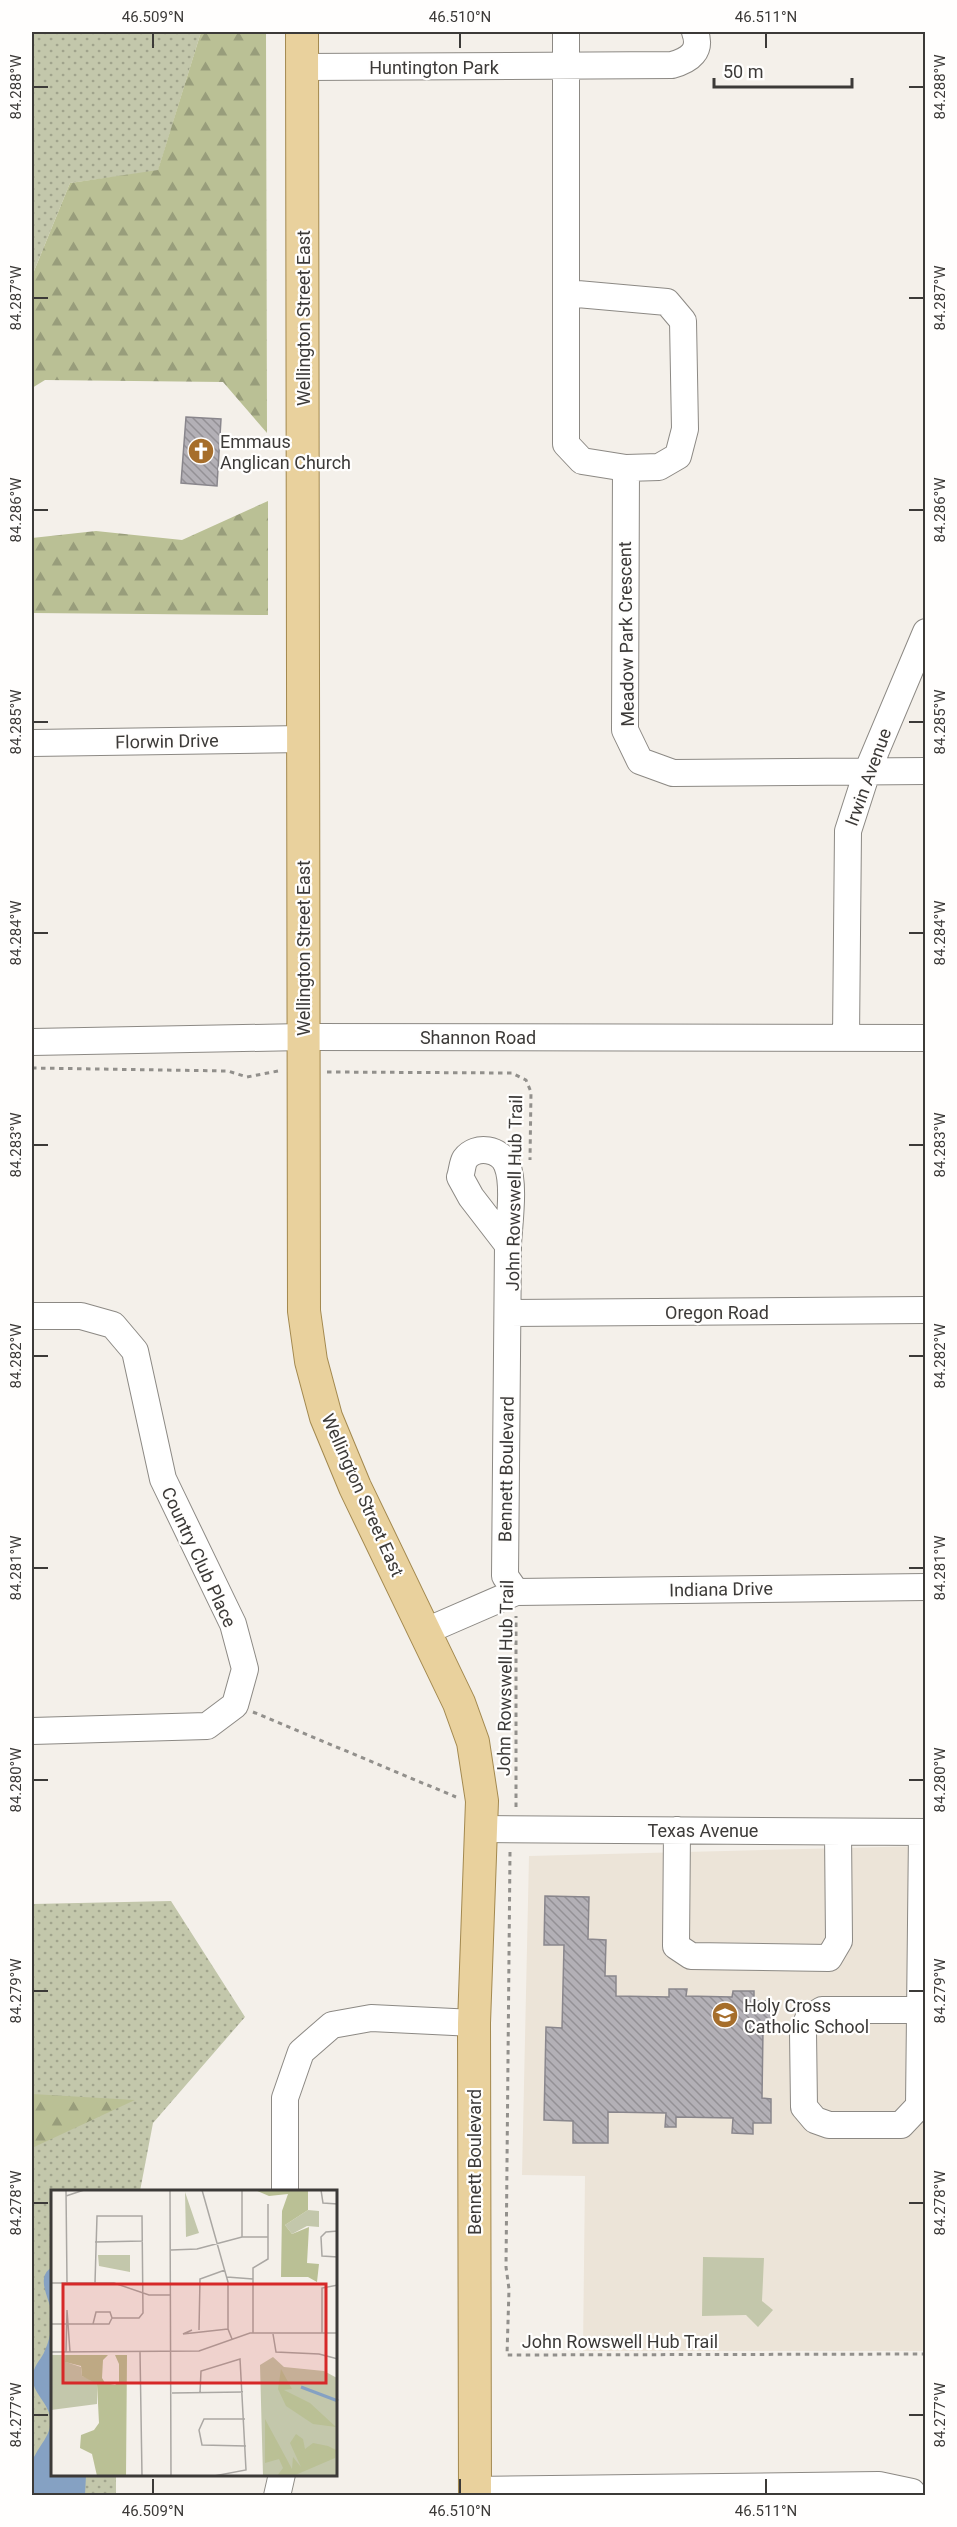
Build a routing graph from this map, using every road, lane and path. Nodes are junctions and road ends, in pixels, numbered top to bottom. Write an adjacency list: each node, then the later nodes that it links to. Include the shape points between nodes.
1 (302, 32): 5 (main road, Wellington Street East)
2 (566, 32): 4 (street)
3 (695, 32): 4 (street, Huntington Park, via 696,52 686,61)
4 (566, 66): 5 (street, Huntington Park); 6 (street)
5 (302, 67): 9 (main road, Wellington Street East)
6 (566, 293): 7 (street, via 566,444 582,461); 7 (street, via 667,302 683,321 685,429 678,456 659,467)
7 (626, 468): 12 (street, Meadow Park Crescent, via 625,730 640,761 673,773)
8 (926, 632): 12 (street, Irwin Avenue)
9 (303, 739): 10 (street, Florwin Drive); 13 (main road, Wellington Street East)
10 (32, 743)
11 (926, 771): 12 (street, Meadow Park Crescent)
12 (867, 772): 14 (street, Irwin Avenue, via 848,831)
13 (303, 1037): 14 (street, Shannon Road); 16 (street, Shannon Road); 18 (main road, Wellington Street East)
14 (846, 1038): 15 (street, Shannon Road)
15 (926, 1038)
16 (32, 1042)
17 (32, 1068): 18 (path, John Rowswell Hub Trail, via 228,1071 247,1077 268,1071)
18 (303, 1072): 19 (path, John Rowswell Hub Trail, via 512,1073 526,1080 531,1092); 26 (main road, Wellington Street East, via 304,1311 310,1361 326,1417 355,1487)
19 (530, 1162)
20 (508, 1245): 22 (street, Bennett Boulevard)
21 (926, 1310): 22 (street, Oregon Road)
22 (509, 1313): 25 (street, Bennett Boulevard, via 505,1576)
23 (32, 1316): 27 (street, Country Club Place, via 81,1316 113,1325 135,1351 163,1479 233,1624 245,1669)
24 (926, 1587): 25 (street, Indiana Drive)
25 (516, 1592): 26 (street); 30 (path, John Rowswell Hub Trail, via 517,1804)
26 (426, 1630): 30 (main road, Wellington Street East, via 473,1742 482,1802)
27 (235, 1705): 28 (street, via 207,1726); 29 (path)
28 (32, 1731)
29 (456, 1797)
30 (496, 1829): 31 (street, Texas Avenue); 35 (main road, Bennett Boulevard); 37 (path, John Rowswell Hub Trail, via 509,2289 507,2355)
31 (677, 1830): 32 (street, Texas Avenue); 32 (street, via 676,1946 691,1956 829,1958 839,1941)
32 (838, 1832): 33 (street, Texas Avenue)
33 (924, 1832): 34 (street)
34 (920, 2010): 34 (street, via 919,2106 901,2126 829,2126 815,2120 804,2107 803,2032 808,2019 822,2010)
35 (474, 2023): 36 (street, via 371,2018 332,2025 301,2052 285,2098); 39 (main road, Bennett Boulevard)
36 (285, 2190)
37 (926, 2354)
38 (282, 2476): 40 (street)
39 (475, 2493): 41 (street, via 879,2486 912,2492)
40 (277, 2496)
41 (915, 2496)

